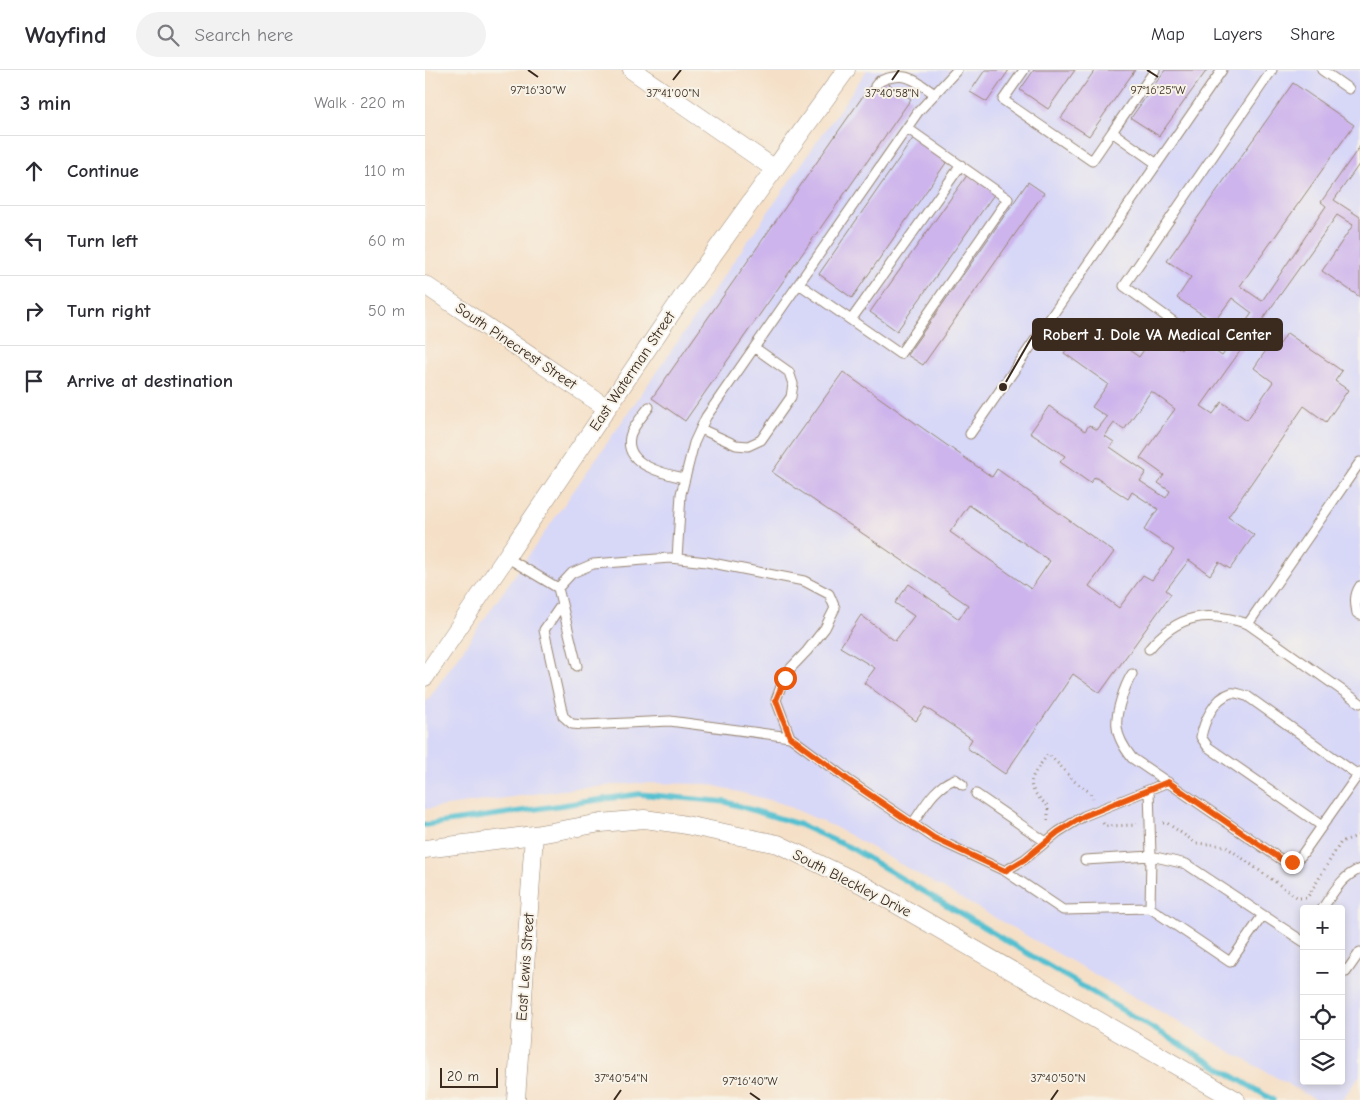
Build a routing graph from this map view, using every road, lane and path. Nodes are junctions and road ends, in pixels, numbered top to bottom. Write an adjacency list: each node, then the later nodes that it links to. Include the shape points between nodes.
1 (632, 70): 16 (street)
2 (847, 70): 16 (street, East Waterman Street)
3 (957, 70): 11 (lane)
4 (1024, 70): 13 (lane, via 1003,100 1092,161)
5 (1155, 70): 13 (lane)
6 (1221, 70): 14 (lane)
7 (1272, 70): 20 (lane, via 1124,286)
8 (1322, 70): 10 (lane)
9 (875, 86): 11 (lane, via 886,79 910,78)
10 (1349, 89)
11 (935, 94): 12 (lane)
12 (907, 128): 15 (lane); 17 (lane)
13 (1112, 132): 14 (lane)
14 (1157, 164): 25 (lane)
15 (961, 166): 19 (lane); 19 (lane, via 1008,199 900,354)
16 (775, 169): 23 (street, East Waterman Street)
17 (799, 284): 19 (lane); 21 (lane)
18 (425, 285): 23 (street, South Pinecrest Street)
19 (851, 320)
20 (1197, 336)
21 (755, 348): 24 (lane); 24 (lane, via 789,372 793,384 791,398 761,440 748,446 736,445)
22 (649, 407): 27 (lane, via 629,435 629,447 635,457 658,472)
23 (607, 408): 28 (street, East Waterman Street)
24 (701, 429): 27 (lane, via 693,443)
25 (970, 434)
26 (1360, 462): 34 (lane)
27 (684, 478): 29 (lane)
28 (506, 557): 31 (lane); 36 (street, East Waterman Street)
29 (677, 559): 31 (lane, via 593,564 572,573); 41 (lane, via 804,581 829,594 835,608 825,628 786,674 776,700)
30 (1360, 586): 33 (lane, via 1354,602)
31 (558, 588): 32 (lane)
32 (562, 604): 37 (lane); 41 (lane, via 543,630 563,716 571,724 670,721)
33 (1360, 614)
34 (1248, 624): 35 (lane, via 1212,615 1193,618 1159,636); 40 (lane)
35 (1149, 649)
36 (431, 654): 39 (street, East Waterman Street)
37 (577, 666)
38 (1132, 674): 43 (lane, via 1116,725 1121,744 1132,758)
39 (425, 677)
40 (1360, 703)
41 (790, 737): 49 (lane)
42 (1359, 773): 51 (lane); 51 (lane, via 1247,696 1233,692 1221,698 1204,723 1201,737 1208,746)
43 (1168, 782): 45 (lane); 51 (lane, via 1282,860 1292,862 1301,856)
44 (963, 784): 49 (lane, via 955,779 936,790)
45 (1149, 790): 47 (lane); 50 (lane)
46 (976, 794): 54 (lane)
47 (1099, 811): 48 (path, via 1092,794 1048,754 1034,772 1031,783 1033,794 1048,806); 50 (path, via 1105,826); 54 (lane, via 1084,816)
48 (1047, 820)
49 (913, 823): 59 (lane, via 934,838)
50 (1150, 824): 53 (path, via 1167,823 1196,843 1225,846 1299,898 1307,898 1341,842); 56 (lane)
51 (1322, 826)
52 (534, 835): 55 (street, South Bleckley Drive); 66 (street, East Lewis Street); 67 (street, South Bleckley Drive, via 601,822 644,819 778,844 863,885)
53 (1360, 835)
54 (1046, 842): 59 (lane)
55 (425, 849)
56 (1151, 856): 57 (lane); 61 (lane); 62 (lane, via 1186,864)
57 (1085, 860)
58 (1360, 869): 60 (lane, via 1341,881)
59 (1005, 871): 61 (lane, via 1063,910)
60 (1325, 905)
61 (1150, 908): 62 (lane, via 1230,962)
62 (1263, 915): 63 (lane)
63 (1300, 937)
64 (1360, 952): 65 (lane)
65 (1345, 971)
66 (516, 1100)
67 (1236, 1100)

